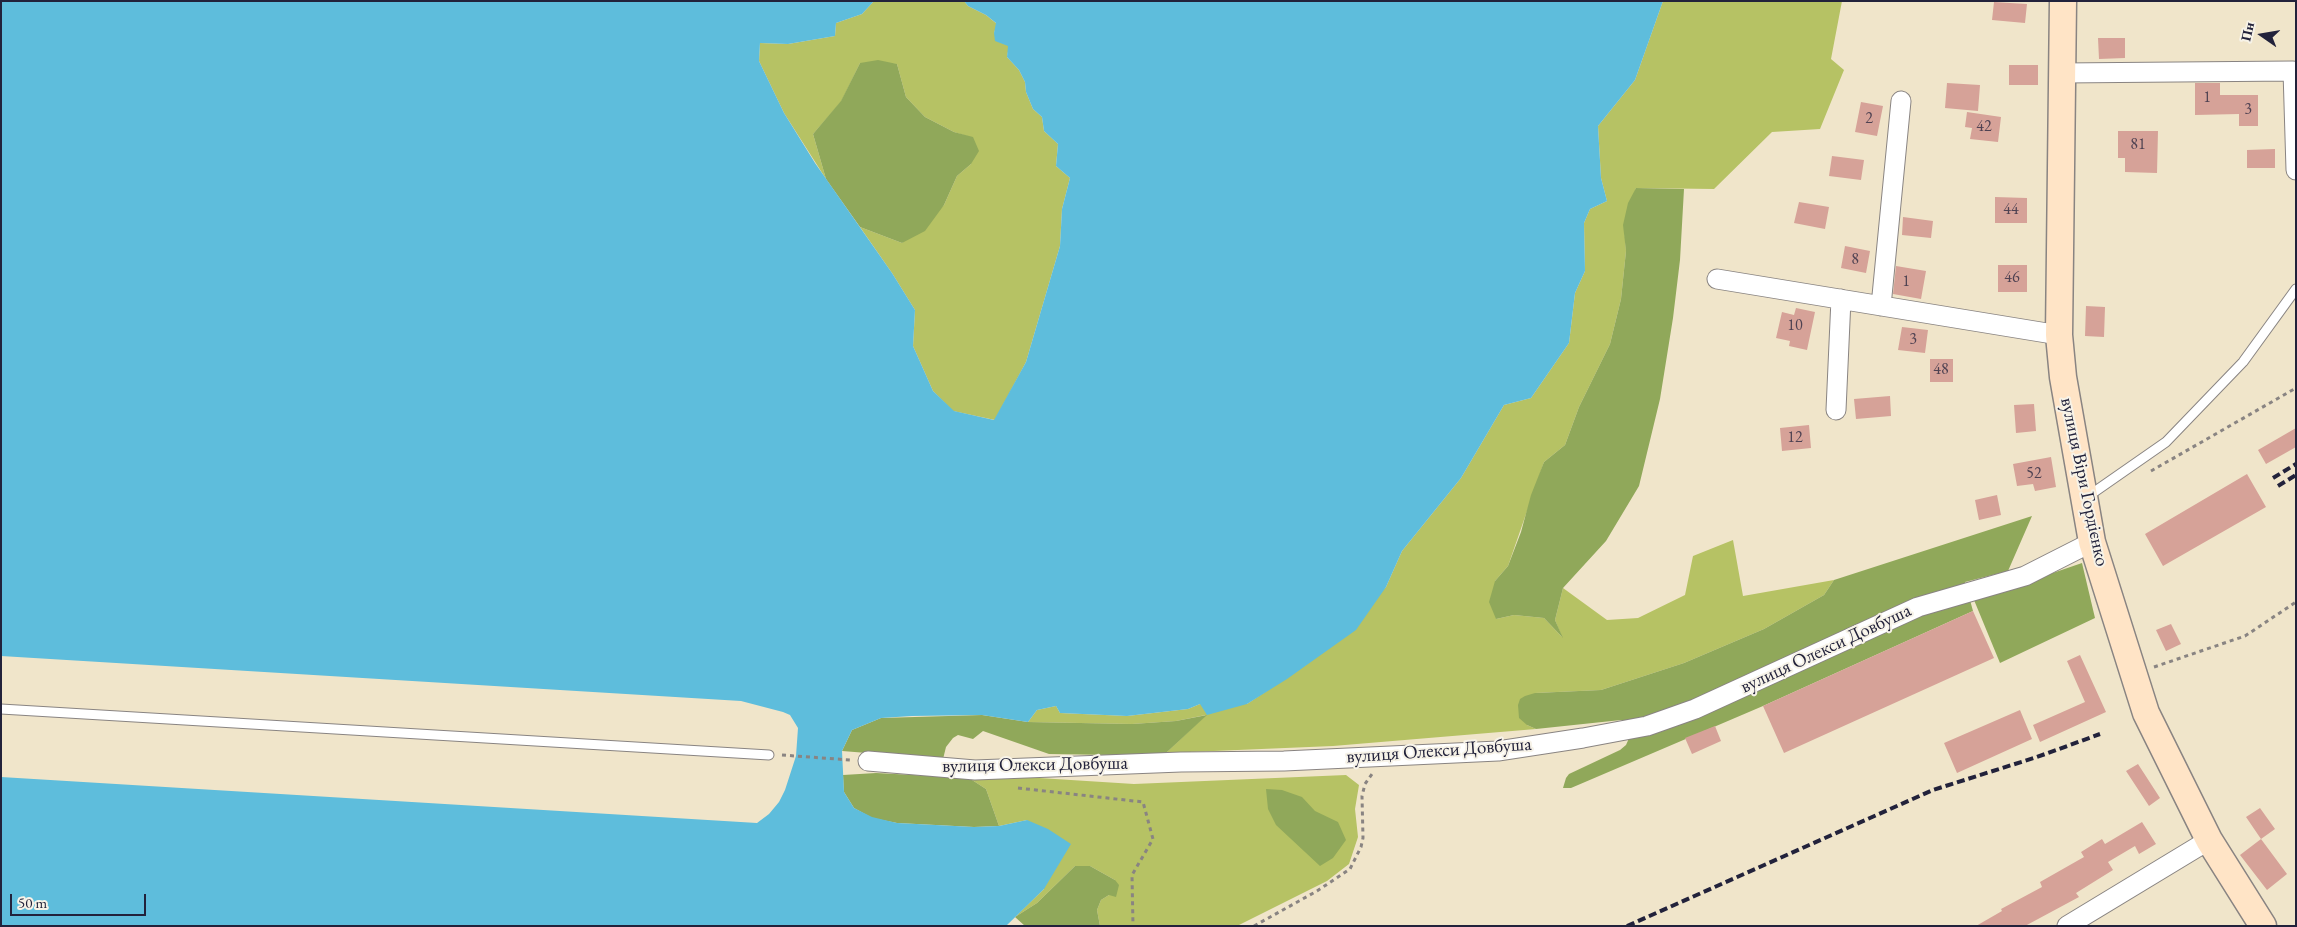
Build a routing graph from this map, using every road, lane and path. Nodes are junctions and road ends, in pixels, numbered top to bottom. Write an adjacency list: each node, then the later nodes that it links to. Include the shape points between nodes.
1 (2062, 1): 2 (street, вулиця Віри Гордієнко)
2 (2062, 73): 4 (street, via 2293,71); 9 (street, вулиця Віри Гордієнко)
3 (1901, 101): 8 (street)
4 (2296, 170)
5 (1717, 279): 7 (street)
6 (2296, 289): 13 (lane, via 2243,362 2166,442)
7 (1841, 300): 8 (street); 11 (street)
8 (1881, 306): 9 (street)
9 (2059, 335): 13 (street, вулиця Віри Гордієнко)
10 (2296, 388): 12 (path)
11 (1836, 410)
12 (2146, 474)
13 (2084, 498): 14 (street, вулиця Віри Гордієнко)
14 (2092, 542): 19 (street, вулиця Олекси Довбуша, via 2025,576 1918,607 1695,709 1646,726 1498,751); 22 (street, вулиця Віри Гордієнко, via 2146,713)
15 (2296, 602): 16 (path, via 2245,636)
16 (2148, 669)
17 (1, 709): 18 (lane)
18 (769, 755): 20 (path)
19 (1390, 756): 20 (street, вулиця Олекси Довбуша, via 975,770); 24 (path, via 1365,784 1362,796 1363,838 1350,870)
20 (868, 761)
21 (1010, 787): 23 (path, via 1143,802 1153,839 1132,874)
22 (2209, 840): 25 (street); 26 (street, вулиця Віри Гордієнко)
23 (1133, 926)
24 (1254, 926)
25 (2067, 926)
26 (2263, 926)

